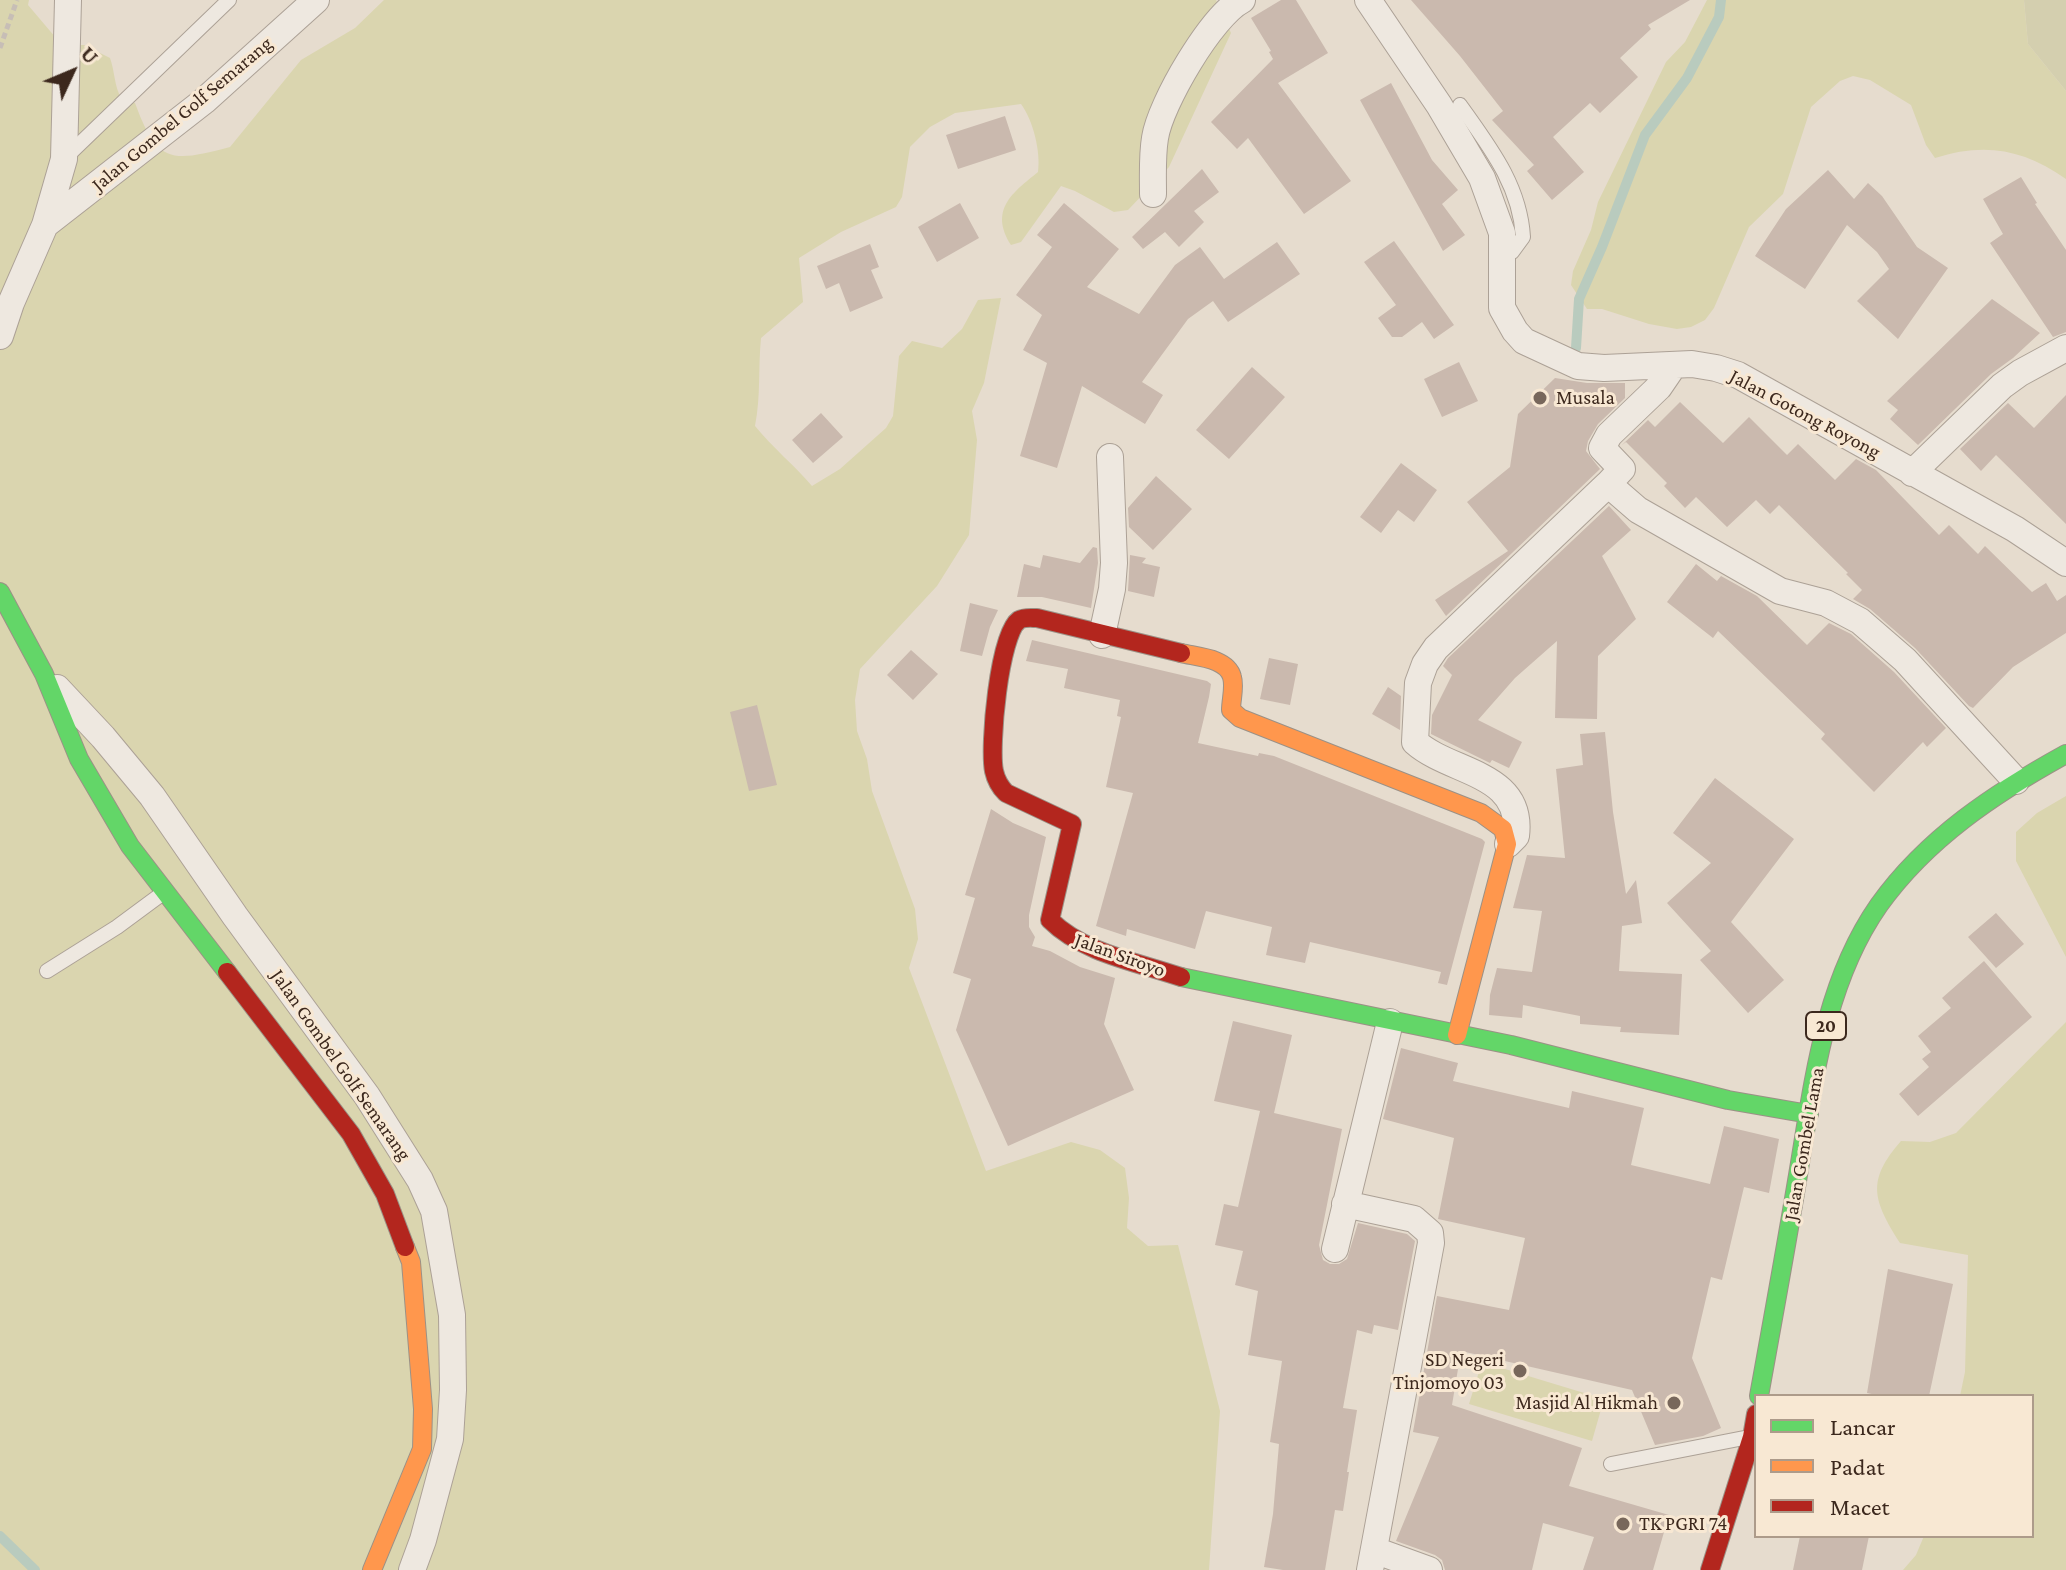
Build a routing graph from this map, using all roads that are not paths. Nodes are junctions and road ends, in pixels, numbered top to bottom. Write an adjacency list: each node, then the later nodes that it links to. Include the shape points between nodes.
1 (68, 0): 7 (street, Jalan Gombel Golf Semarang)
2 (229, 0): 7 (lane)
3 (316, 0): 9 (street, Jalan Gombel Golf Semarang, via 204,101)
4 (1242, 0): 8 (street, via 1206,34 1173,93 1155,136)
5 (1368, 0): 10 (street, Jalan Gotong Royong, via 1482,178 1502,233)
6 (1460, 105): 10 (lane, via 1503,166 1523,224 1523,237)
7 (64, 159): 9 (street, Jalan Gombel Golf Semarang)
8 (1153, 194)
9 (45, 225): 11 (street, Jalan Gombel Golf Semarang)
10 (1501, 257): 13 (street, Jalan Gotong Royong, via 1502,308 1524,341 1578,366)
11 (0, 336)
12 (2066, 348): 15 (street, via 2002,386)
13 (1674, 365): 15 (street, Jalan Gotong Royong, via 1738,375); 16 (street, via 1609,435 1602,448 1622,469)
14 (1110, 457): 19 (street, via 1114,563)
15 (1912, 473): 17 (street, Jalan Gotong Royong)
16 (1608, 484): 22 (street, via 1638,510 1780,591 1826,603 1860,621 1905,660); 23 (street, via 1436,648 1418,683 1415,742 1505,791 1516,811 1517,829)
17 (2066, 563)
18 (0, 592): 20 (main road, Jalan Gombel Golf Semarang)
19 (1102, 635): 23 (main road, via 1216,661 1234,679 1230,704 1240,718 1491,818 1504,831); 28 (main road, Jalan Siroyo, via 1029,617 1016,622 992,723 999,786 1072,824 1050,920 1097,950 1182,977)
20 (44, 674): 24 (main road, Jalan Gombel Golf Semarang, via 79,759); 25 (street, Jalan Gombel Golf Semarang, via 152,796)
21 (2066, 754): 22 (main road, Jalan Gombel Lama / 20)
22 (2016, 781): 30 (main road, Jalan Gombel Lama / 20, via 1940,837 1905,872 1860,936 1824,1033)
23 (1507, 844): 29 (main road)
24 (164, 893): 26 (main road, Jalan Gombel Golf Semarang); 27 (lane)
25 (235, 916): 26 (street); 33 (street, Jalan Gombel Golf Semarang, via 367,1096 420,1180 434,1211)
26 (201, 942): 34 (main road, Jalan Gombel Golf Semarang, via 351,1134 385,1194)
27 (47, 971)
28 (1390, 1022): 29 (main road, Jalan Siroyo); 31 (street)
29 (1457, 1035): 30 (main road, Jalan Siroyo, via 1728,1100)
30 (1809, 1114): 35 (main road, Jalan Gombel Lama / 20)
31 (1345, 1204): 32 (street); 39 (street, via 1414,1219 1430,1233 1431,1243)
32 (1335, 1249)
33 (442, 1255): 34 (street); 41 (street, Jalan Gombel Golf Semarang, via 452,1315 450,1439)
34 (411, 1262): 40 (main road, Jalan Gombel Golf Semarang, via 422,1449)
35 (1759, 1394)
36 (1754, 1426): 37 (main road)
37 (1752, 1437): 38 (lane); 43 (main road)
38 (1611, 1464)
39 (1372, 1560): 42 (street)
40 (372, 1570)
41 (412, 1570)
42 (1429, 1570)
43 (1710, 1570)

